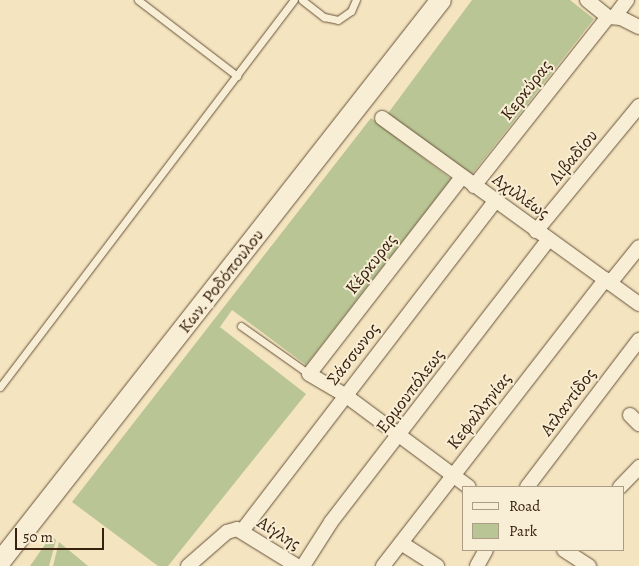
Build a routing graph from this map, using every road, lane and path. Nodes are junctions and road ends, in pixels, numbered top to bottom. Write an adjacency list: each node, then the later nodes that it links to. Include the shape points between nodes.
1 (138, 0): 10 (lane)
2 (294, 0): 10 (lane)
3 (302, 0): 4 (lane, via 324,17 338,20 351,11)
4 (356, 0)
5 (441, 0): 36 (street, Κων. Ροδόπουλου)
6 (587, 0): 8 (street)
7 (627, 0): 8 (street)
8 (611, 16): 9 (street); 14 (street, Κερκύρας)
9 (639, 27)
10 (237, 76): 24 (lane)
11 (639, 106): 16 (street, Λιβαδίου)
12 (382, 118): 13 (street, Αχιλλέως)
13 (462, 177): 14 (street, Αχιλλέως); 23 (street, Κέρκυρας)
14 (474, 186): 15 (street, Αχιλλέως)
15 (494, 201): 16 (street, Αχιλλέως); 25 (street, Σάσσωνος)
16 (536, 231): 17 (street, Αχιλλέως)
17 (549, 239): 19 (street, Αχιλλέως); 26 (street, Ερμουπόλεως)
18 (639, 247): 19 (street, Κεφαλληνίας)
19 (608, 281): 20 (street, Αχιλλέως); 28 (street, Κεφαλληνίας)
20 (639, 304)
21 (241, 326): 23 (lane)
22 (639, 340): 30 (street, Ατλαντίδος)
23 (309, 374): 25 (street)
24 (0, 387)
25 (345, 395): 26 (street); 32 (street, Σάσσωνος)
26 (399, 436): 28 (street); 40 (street, Ερμουπόλεως, via 331,522)
27 (639, 467): 31 (street)
28 (452, 476): 29 (street); 33 (street, Κεφαλληνίας)
29 (467, 486)
30 (528, 486)
31 (621, 486)
32 (242, 531): 38 (street, via 227,532); 39 (street, Αίγλης)
33 (401, 543): 41 (street, Κεφαλληνίας); 42 (street)
34 (485, 551): 43 (street)
35 (565, 551): 37 (street)
36 (0, 562)
37 (584, 565)
38 (188, 566)
39 (297, 566)
40 (303, 566)
41 (383, 566)
42 (437, 566)
43 (476, 566)

